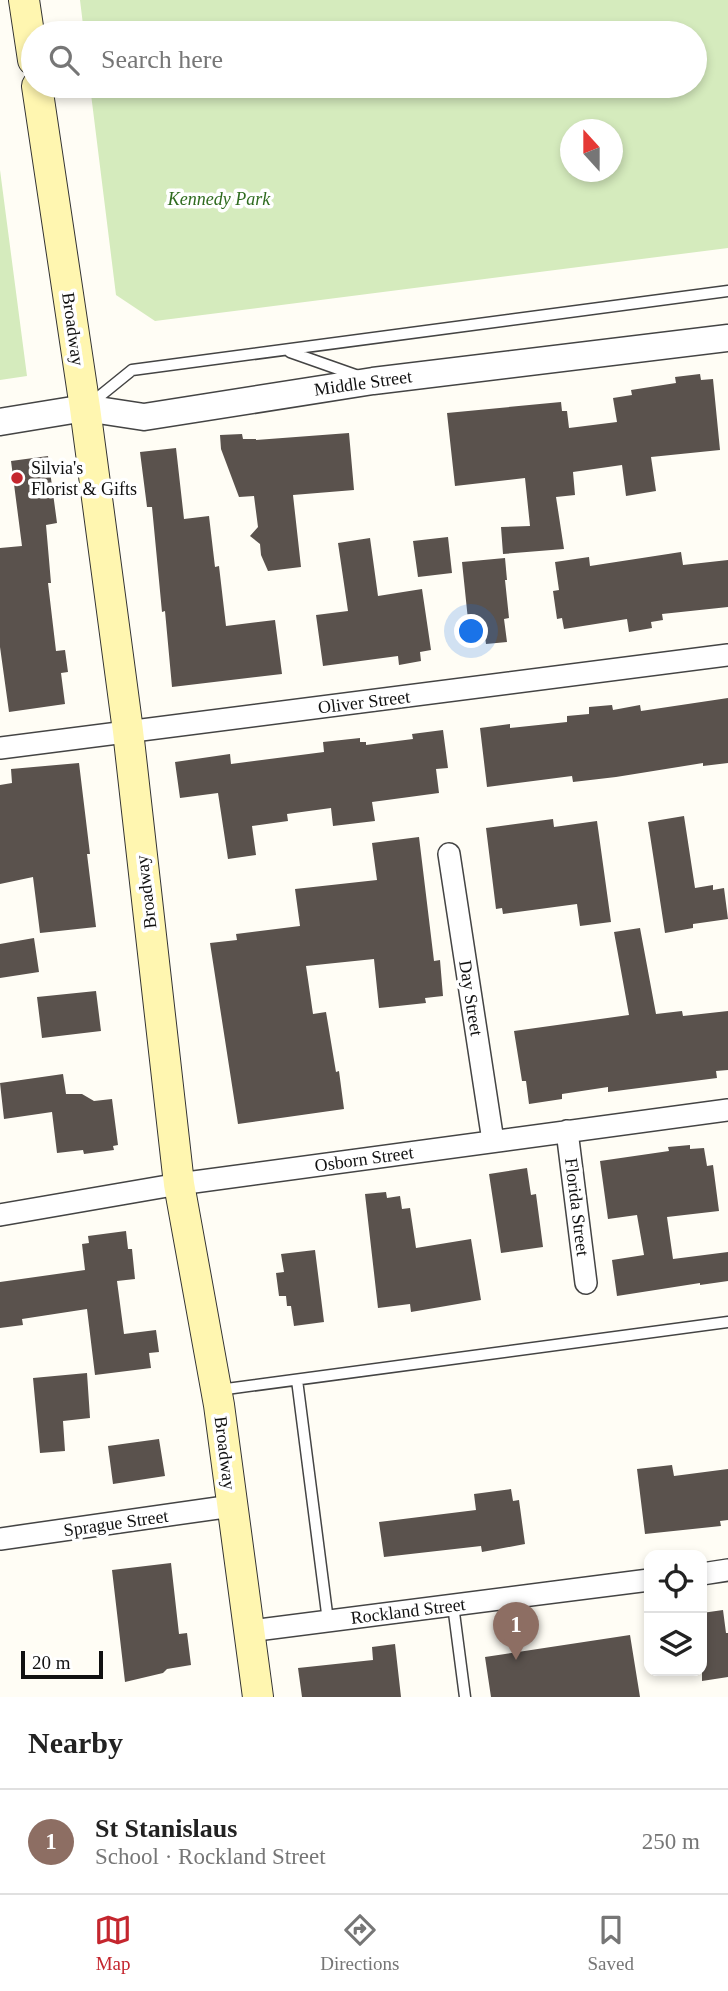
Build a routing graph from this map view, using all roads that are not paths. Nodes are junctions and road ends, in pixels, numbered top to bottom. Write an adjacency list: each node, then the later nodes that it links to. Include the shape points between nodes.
1 (24, 0): 2 (main road)
2 (27, 21)
3 (39, 98): 8 (main road, Broadway)
4 (728, 291): 6 (lane)
5 (728, 338): 7 (street, Middle Street)
6 (287, 351): 7 (lane); 8 (lane, via 132,370)
7 (373, 381): 8 (street, Middle Street, via 144,417)
8 (85, 408): 9 (street, Middle Street); 11 (main road, Broadway)
9 (0, 422)
10 (728, 655): 11 (street, Oliver Street)
11 (128, 731): 12 (street, Oliver Street); 17 (main road, Broadway)
12 (0, 748)
13 (449, 855): 16 (street, Day Street)
14 (728, 1110): 15 (street, Osborn Street)
15 (567, 1131): 16 (street, Osborn Street); 19 (street, Florida Street)
16 (493, 1142): 17 (street, Osborn Street)
17 (179, 1184): 18 (street, Osborn Street); 22 (main road, Broadway)
18 (0, 1215)
19 (586, 1283)
20 (728, 1322): 21 (lane)
21 (298, 1380): 22 (lane); 29 (lane)
22 (216, 1390): 23 (main road, Broadway)
23 (232, 1506): 24 (street, Sprague Street); 30 (main road, Broadway)
24 (0, 1539)
25 (728, 1570): 26 (street)
26 (707, 1573)
27 (644, 1581): 28 (street, Rockland Street)
28 (453, 1605): 29 (street, Rockland Street); 32 (lane)
29 (328, 1621): 30 (street, Rockland Street)
30 (250, 1631): 31 (main road, Broadway)
31 (258, 1697)
32 (465, 1697)

